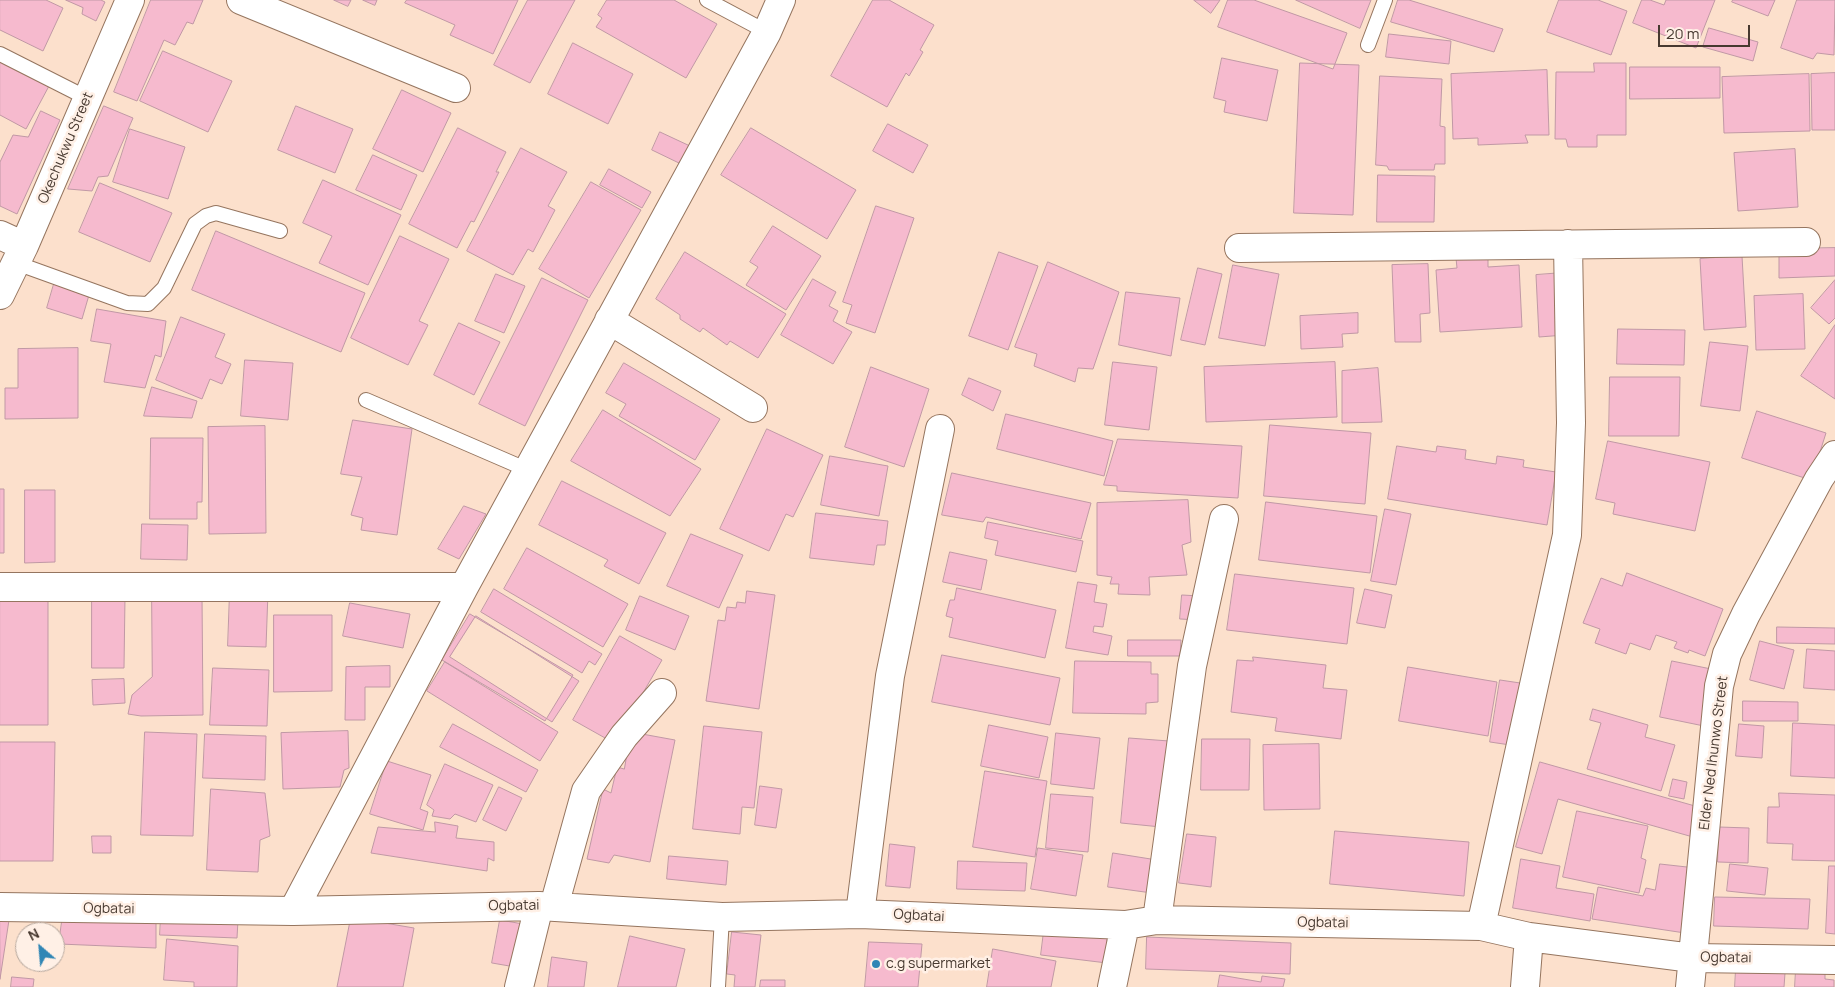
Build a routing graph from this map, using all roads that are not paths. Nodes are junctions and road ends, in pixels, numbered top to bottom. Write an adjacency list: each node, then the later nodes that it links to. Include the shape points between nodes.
1 (130, 0): 10 (street, Okechukwu Street)
2 (241, 0): 9 (street)
3 (707, 0): 6 (lane)
4 (781, 0): 6 (street)
5 (1385, 0): 7 (lane)
6 (767, 32): 18 (street)
7 (1368, 45)
8 (0, 54): 10 (lane)
9 (456, 88)
10 (87, 98): 16 (street, Okechukwu Street)
11 (280, 231): 16 (lane, via 216,213 206,216 195,224 164,288 148,304 127,303)
12 (0, 235): 16 (street)
13 (1806, 242): 14 (street)
14 (1568, 244): 15 (street); 35 (street, via 1571,423 1567,535)
15 (1239, 248)
16 (20, 255): 17 (street, Okechukwu Street)
17 (0, 295)
18 (609, 320): 20 (street); 23 (street)
19 (366, 400): 23 (lane)
20 (753, 408)
21 (940, 430): 31 (street, via 890,676)
22 (1835, 455): 37 (street, Elder Ned Ihunwo Street, via 1777,556 1727,654 1718,686)
23 (528, 470): 26 (street)
24 (1224, 519): 33 (street, via 1192,666)
25 (0, 587): 26 (street)
26 (464, 587): 30 (street)
27 (662, 693): 28 (street, via 624,736 586,791)
28 (547, 906): 30 (street, Ogbatai); 32 (street, Ogbatai); 39 (street)
29 (0, 907): 30 (street, Ogbatai)
30 (293, 911)
31 (860, 914): 32 (street, Ogbatai); 34 (street, Ogbatai)
32 (722, 917): 40 (lane)
33 (1157, 920): 34 (street, Ogbatai); 35 (street, Ogbatai)
34 (1125, 925): 41 (street)
35 (1481, 926): 36 (street, Ogbatai)
36 (1530, 937): 37 (street, Ogbatai); 42 (street)
37 (1692, 958): 38 (street, Ogbatai); 43 (street, Elder Ned Ihunwo Street)
38 (1835, 960)
39 (519, 987)
40 (718, 987)
41 (1112, 987)
42 (1525, 987)
43 (1690, 987)

